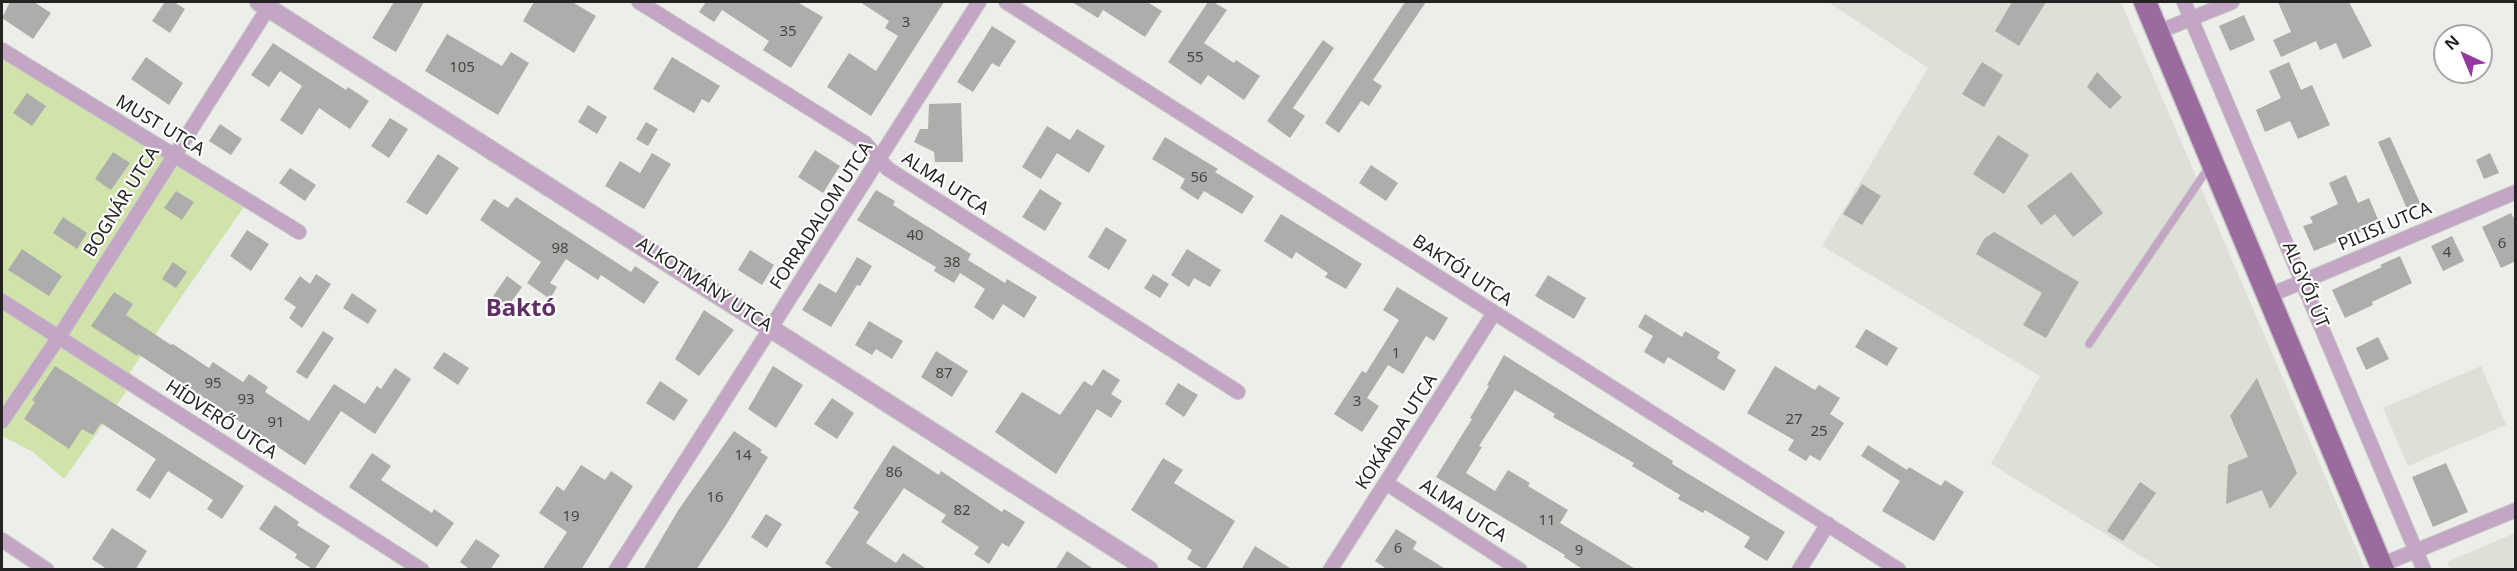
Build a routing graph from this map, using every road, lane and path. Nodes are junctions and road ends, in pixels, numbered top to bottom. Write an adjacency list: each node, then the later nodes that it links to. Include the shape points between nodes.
1 (639, 2): 12 (street, ALMA UTCA, via 865,143)
2 (980, 2): 12 (street, FORRADALOM UTCA)
3 (1006, 2): 19 (street, BAKTÓI UTCA)
4 (2145, 2): 9 (main road)
5 (2184, 2): 8 (street, ALGYŐI ÚT)
6 (2232, 2): 8 (street)
7 (267, 4): 11 (street, BOGNÁR UTCA); 20 (street, ALKOTMÁNY UTCA)
8 (2191, 19): 9 (street); 16 (street, ALGYŐI ÚT)
9 (2158, 32): 13 (main road)
10 (2, 50): 11 (street, MUST UTCA)
11 (173, 155): 15 (street, MUST UTCA); 21 (street, BOGNÁR UTCA)
12 (879, 159): 20 (street, FORRADALOM UTCA); 23 (street, ALMA UTCA, via 888,170)
13 (2212, 163): 17 (main road); 22 (lane)
14 (2516, 192): 16 (street, PILISI UTCA)
15 (299, 232)
16 (2303, 281): 17 (street, PILISI UTCA); 29 (street, ALGYŐI ÚT)
17 (2268, 296): 30 (main road)
18 (2, 301): 21 (street, HÍDVERŐ UTCA)
19 (1494, 313): 25 (street, KOKÁRDA UTCA); 27 (street, BAKTÓI UTCA)
20 (771, 328): 33 (street, FORRADALOM UTCA); 34 (street, ALKOTMÁNY UTCA)
21 (59, 337): 24 (street, BOGNÁR UTCA); 32 (street, HÍDVERŐ UTCA)
22 (2089, 344)
23 (1238, 392)
24 (2, 421)
25 (1386, 483): 35 (street, KOKÁRDA UTCA); 36 (street, ALMA UTCA)
26 (2516, 510): 29 (street)
27 (1828, 524): 37 (street); 38 (street, BAKTÓI UTCA)
28 (2, 540): 31 (street)
29 (2416, 551): 30 (street); 39 (street, ALGYŐI ÚT)
30 (2382, 567)
31 (47, 570)
32 (422, 570)
33 (616, 570)
34 (1149, 570)
35 (1330, 570)
36 (1520, 570)
37 (1799, 570)
38 (1899, 570)
39 (2424, 570)

